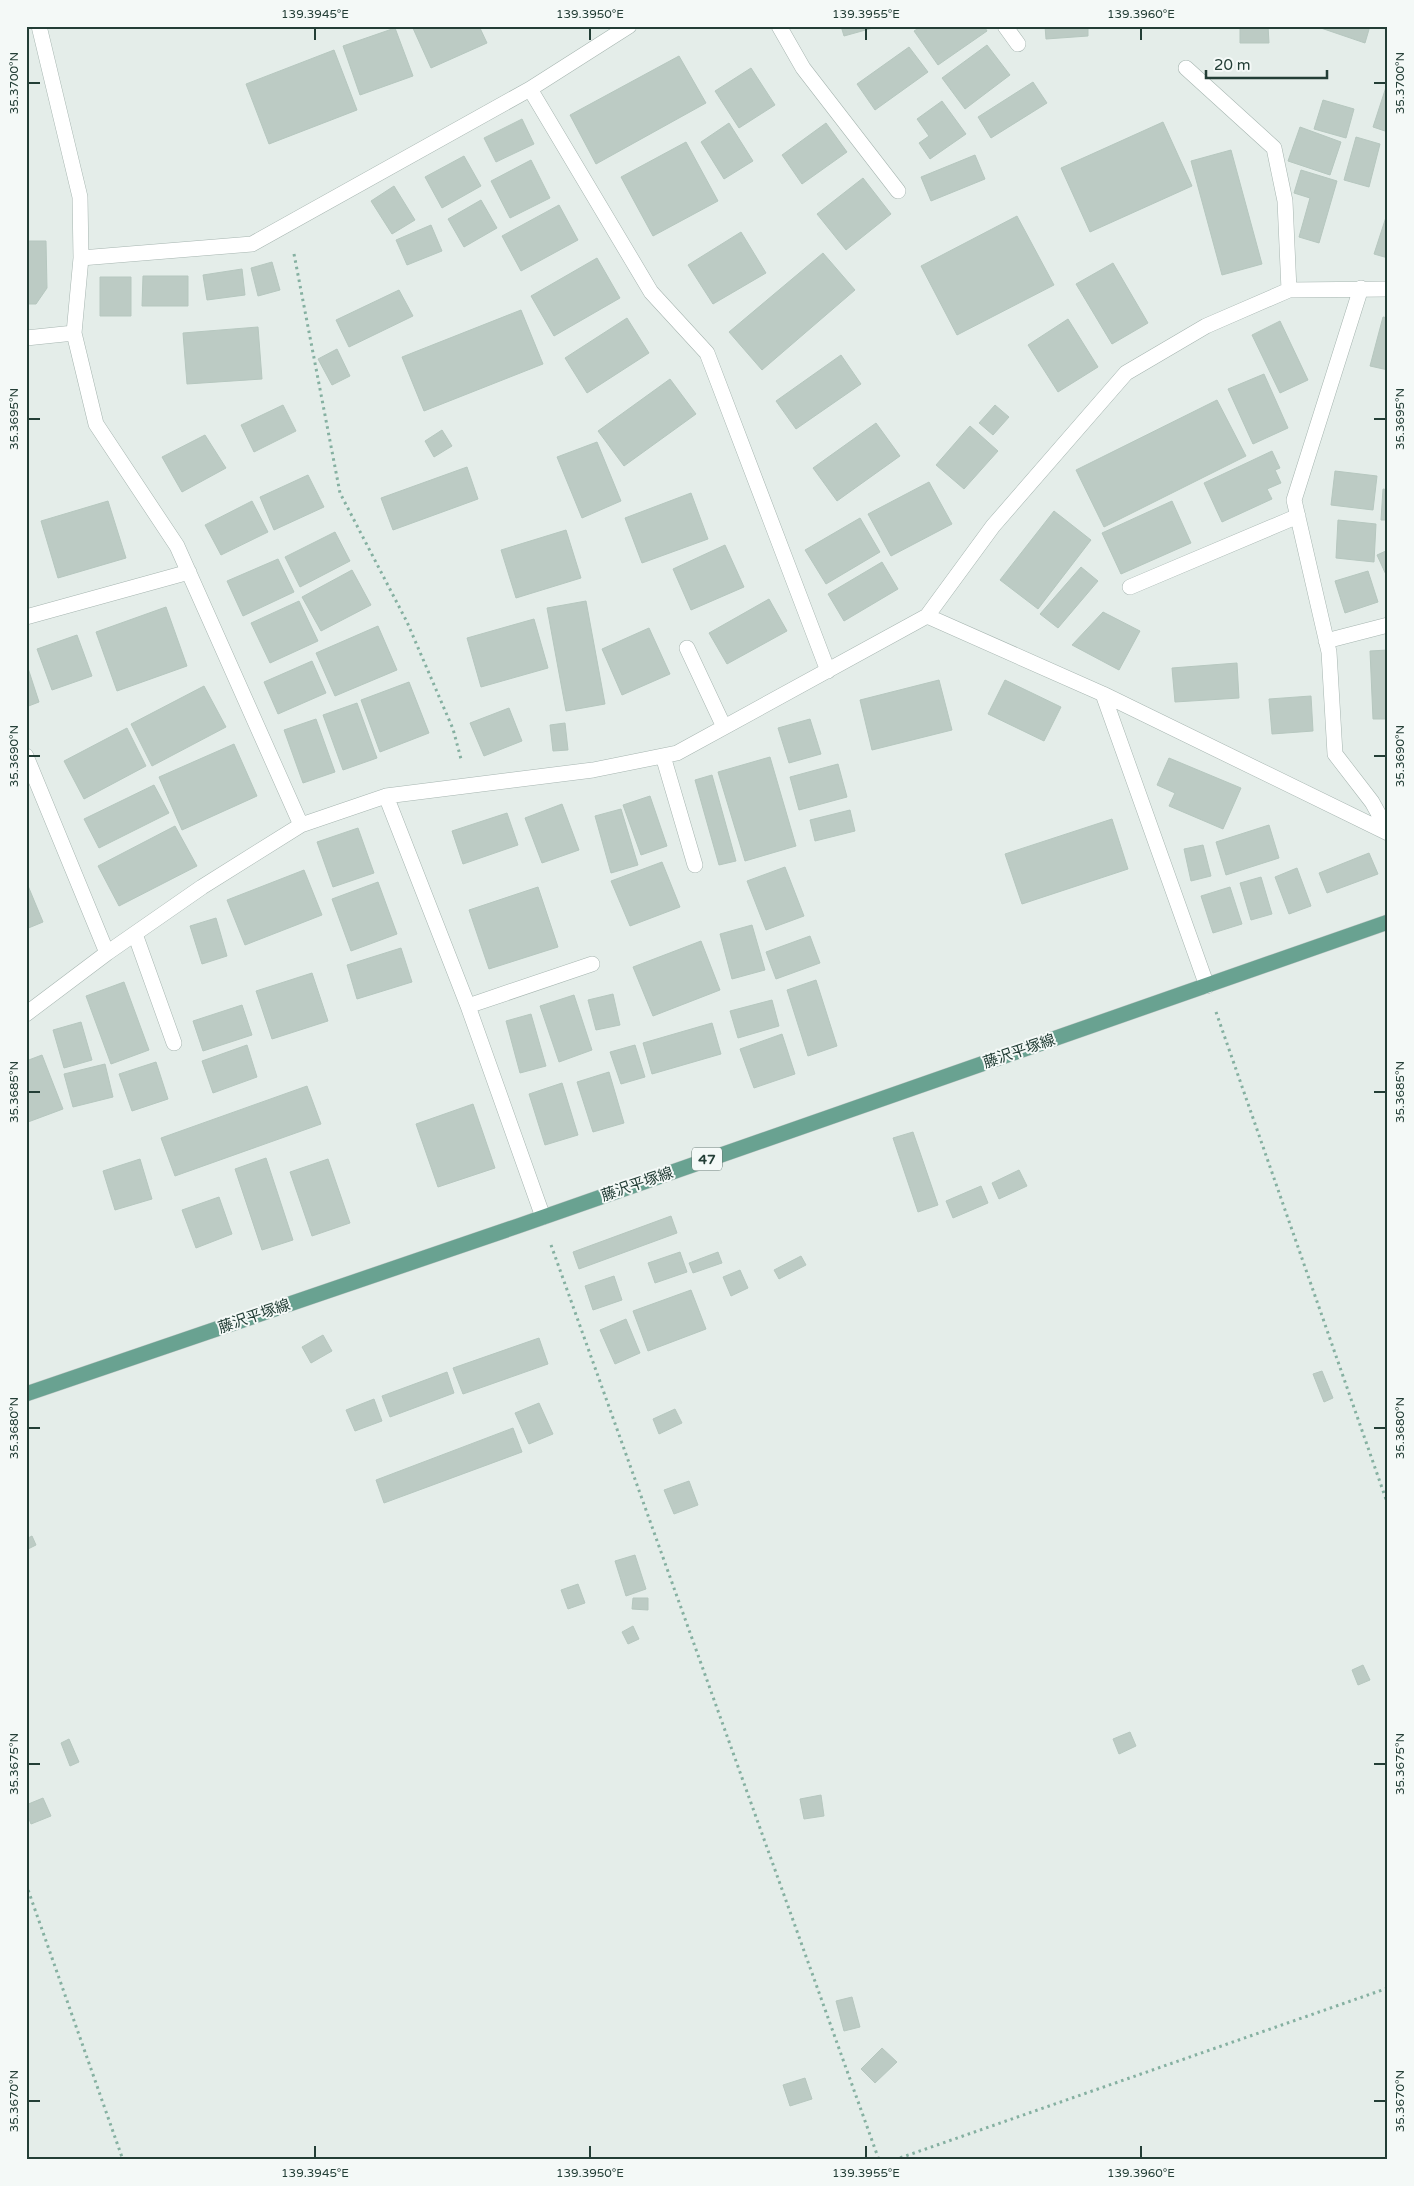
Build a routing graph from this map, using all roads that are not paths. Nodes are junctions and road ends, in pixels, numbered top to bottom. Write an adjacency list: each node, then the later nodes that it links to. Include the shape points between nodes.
1 (39, 26): 9 (street, via 80,197)
2 (629, 26): 7 (street)
3 (779, 26): 8 (street, via 803,68)
4 (1005, 26): 5 (street)
5 (1018, 44)
6 (1186, 68): 12 (street, via 1274,148 1285,202)
7 (530, 89): 9 (street, via 252,244); 23 (street, via 651,292 707,354)
8 (898, 191)
9 (82, 258): 13 (street)
10 (1360, 288): 11 (street); 12 (street); 15 (street, via 1294,500)
11 (1388, 288)
12 (1290, 290): 18 (street, via 1206,326 1126,373 993,526)
13 (74, 333): 14 (street); 16 (street, via 96,424 177,546)
14 (26, 338)
15 (1298, 516): 17 (street); 21 (street)
16 (189, 572): 19 (street); 29 (street)
17 (1130, 587)
18 (927, 616): 23 (street); 24 (street)
19 (26, 617)
20 (1388, 625): 21 (street)
21 (1326, 641): 30 (street, via 1335,754 1372,802)
22 (687, 648): 25 (street)
23 (828, 671): 25 (street)
24 (1103, 694): 30 (street); 36 (street)
25 (724, 727): 27 (street, via 677,753)
26 (26, 756): 34 (street)
27 (663, 756): 28 (street, via 593,770); 31 (street)
28 (386, 796): 29 (street); 37 (street)
29 (301, 825): 33 (street, via 202,887)
30 (1388, 832)
31 (694, 865)
32 (1388, 922): 36 (main road, 藤沢平塚線 / 47)
33 (135, 934): 34 (street); 39 (street)
34 (107, 953): 38 (street)
35 (592, 964): 37 (street)
36 (1207, 986): 40 (main road, 藤沢平塚線 / 47)
37 (468, 1006): 40 (street)
38 (26, 1014)
39 (174, 1043)
40 (542, 1217): 41 (main road, 藤沢平塚線 / 47)
41 (26, 1394)

